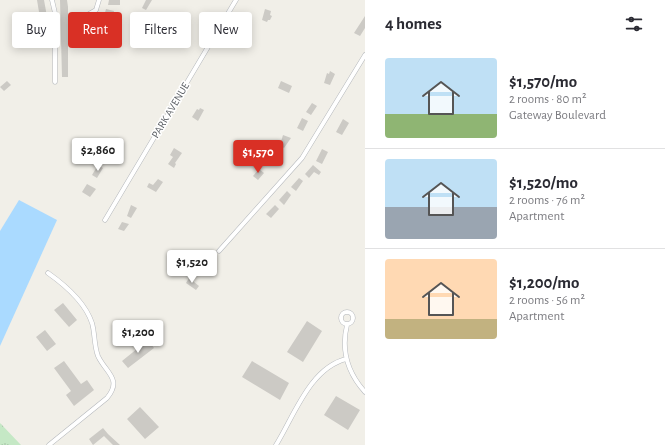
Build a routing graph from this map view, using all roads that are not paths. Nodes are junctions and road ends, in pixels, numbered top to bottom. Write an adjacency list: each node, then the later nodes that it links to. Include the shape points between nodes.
1 (52, 0): 6 (street, via 55,13)
2 (99, 0): 4 (street, via 96,10)
3 (236, 0): 7 (street, PARK AVENUE)
4 (92, 12)
5 (365, 55): 8 (street, via 302,158)
6 (55, 82)
7 (105, 220)
8 (219, 251)
9 (48, 273): 13 (street, via 76,297 88,314 98,355 114,380 112,393)
10 (347, 325): 11 (street, via 344,345)
11 (346, 359): 12 (street, via 349,369); 14 (street, via 332,364 317,376)
12 (365, 392)
13 (50, 445)
14 (276, 445)

